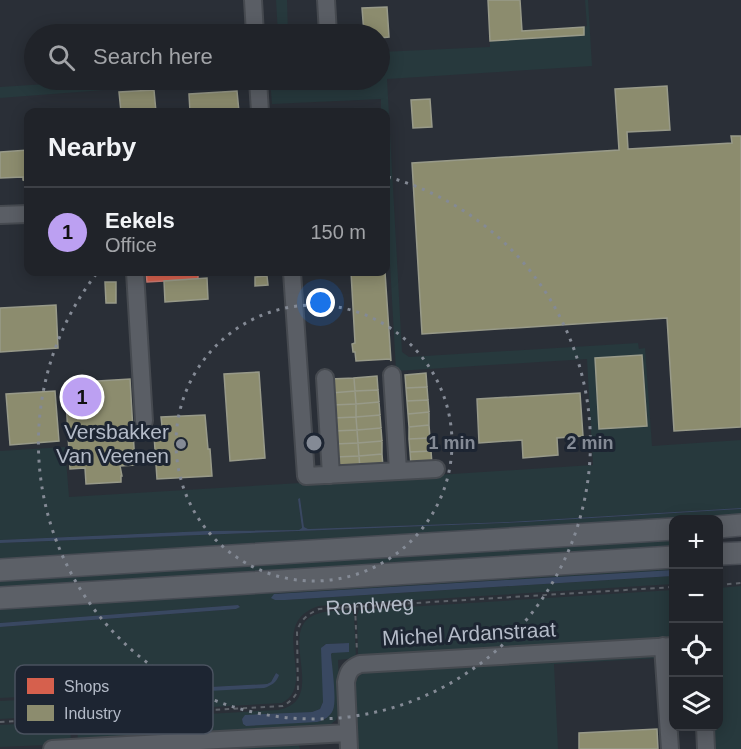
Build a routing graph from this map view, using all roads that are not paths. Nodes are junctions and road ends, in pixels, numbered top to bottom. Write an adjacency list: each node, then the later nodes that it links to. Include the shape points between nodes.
1 (253, 0): 3 (street)
2 (326, 0): 4 (street)
3 (254, 24)
4 (327, 24)
5 (259, 90): 6 (street)
6 (260, 108)
7 (24, 214): 8 (street)
8 (0, 215)
9 (135, 276): 13 (street)
10 (292, 276): 16 (street, via 306,476)
11 (392, 375): 15 (street)
12 (326, 378): 16 (street)
13 (144, 421)
14 (436, 469): 15 (street)
15 (398, 471): 16 (street)
16 (331, 475)
17 (741, 525): 18 (main road)
18 (723, 526)
19 (669, 529): 23 (main road)
20 (741, 552): 21 (main road)
21 (723, 554)
22 (669, 557): 24 (main road, Rondweg)
23 (0, 570)
24 (0, 598)
25 (668, 646): 27 (street, Michel Ardanstraat, via 360,664 348,672 346,682); 29 (street)
26 (705, 731): 30 (street)
27 (348, 741): 28 (street)
28 (52, 749)
29 (670, 749)
30 (706, 749)

